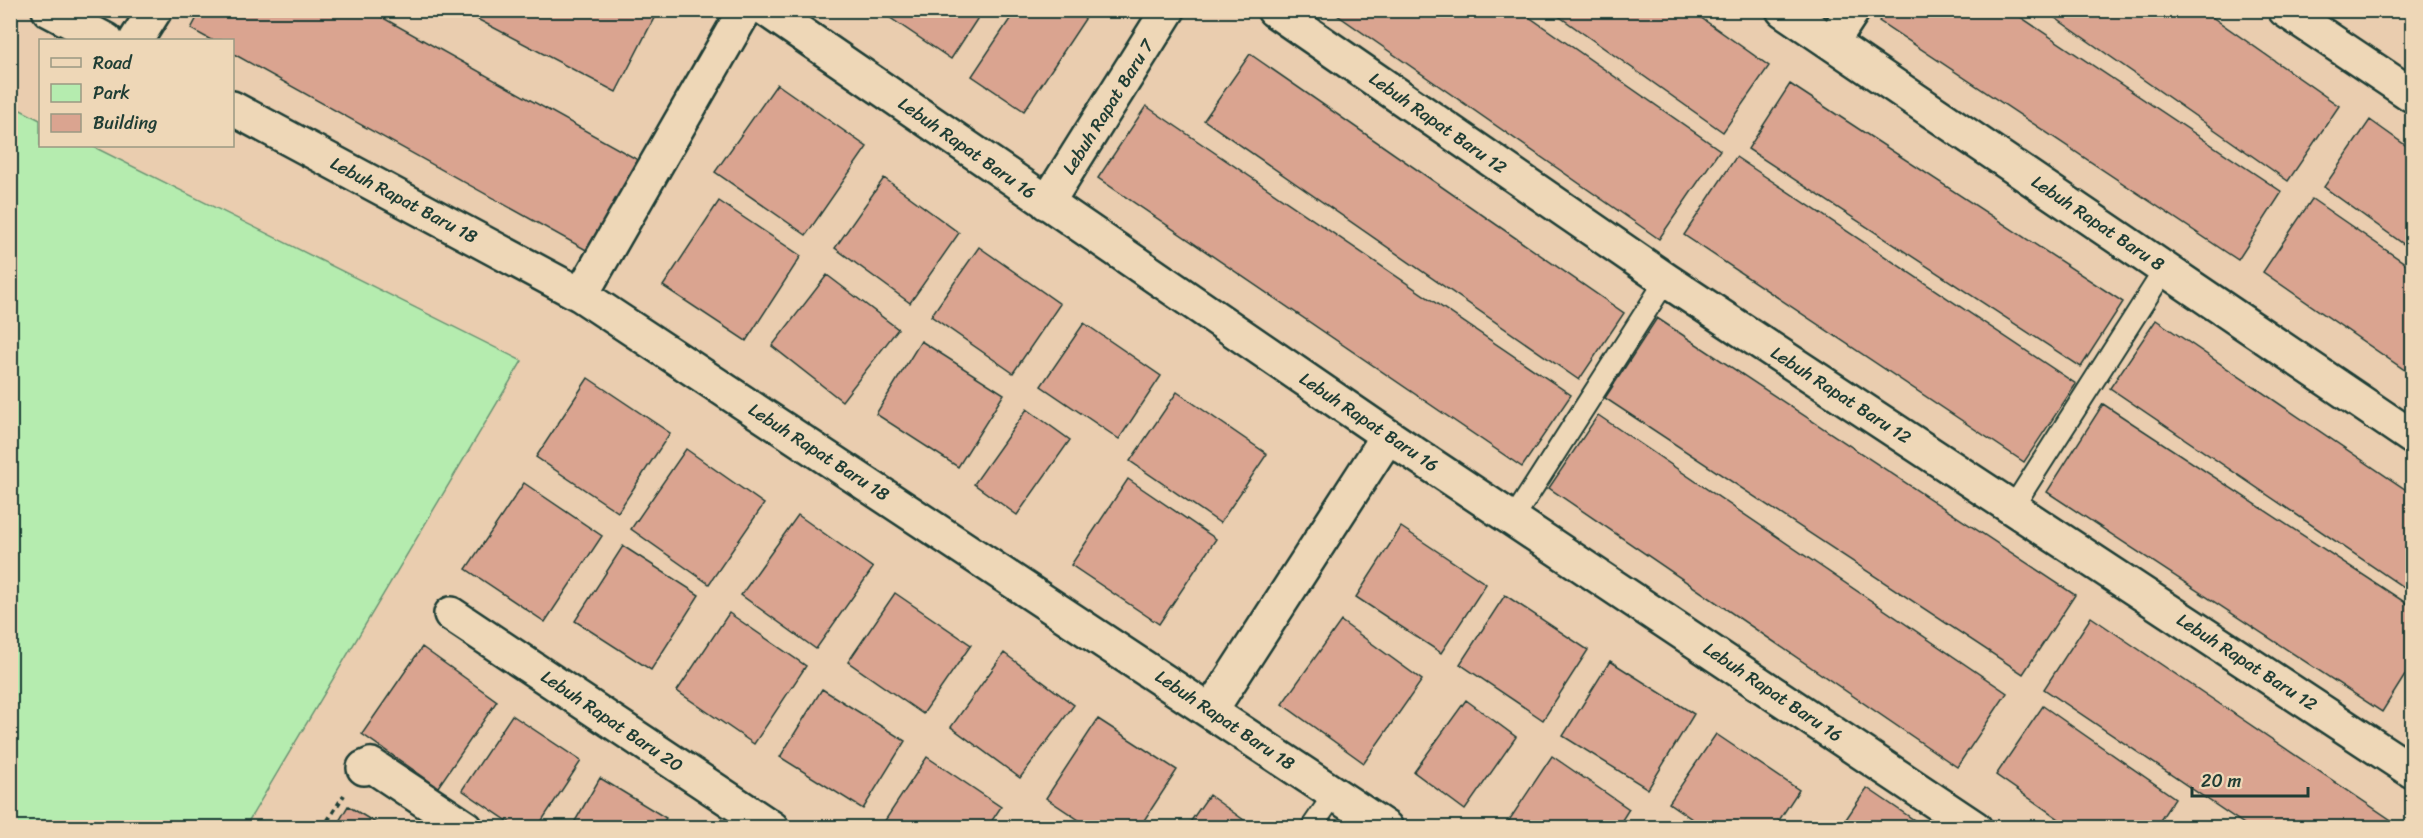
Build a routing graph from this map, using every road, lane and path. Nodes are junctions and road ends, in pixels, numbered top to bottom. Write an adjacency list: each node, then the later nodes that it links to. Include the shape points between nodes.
1 (49, 10): 11 (street)
2 (155, 10): 12 (street)
3 (745, 10): 19 (street)
4 (767, 10): 10 (street, Lebuh Rapat Baru 16)
5 (1168, 10): 16 (street, Lebuh Rapat Baru 7)
6 (1274, 10): 18 (street, Lebuh Rapat Baru 12)
7 (1783, 10): 13 (street, Lebuh Rapat Baru 8)
8 (1853, 10): 13 (street)
9 (2285, 10): 14 (street)
10 (808, 22): 16 (street, Lebuh Rapat Baru 16)
11 (104, 39)
12 (137, 39)
13 (1832, 42): 17 (street, Lebuh Rapat Baru 8)
14 (2412, 95)
15 (234, 109): 19 (street, Lebuh Rapat Baru 18)
16 (1047, 203): 20 (street, Lebuh Rapat Baru 16)
17 (2165, 269): 21 (street, Lebuh Rapat Baru 8); 22 (lane)
18 (1666, 280): 22 (street, Lebuh Rapat Baru 12); 23 (lane)
19 (581, 295): 25 (street, Lebuh Rapat Baru 18)
20 (1388, 436): 23 (street, Lebuh Rapat Baru 16); 25 (street)
21 (2412, 437)
22 (2013, 507): 27 (street, Lebuh Rapat Baru 12)
23 (1513, 519): 33 (street, Lebuh Rapat Baru 16)
24 (451, 614): 30 (street, Lebuh Rapat Baru 20)
25 (1211, 710): 28 (street, Lebuh Rapat Baru 18)
26 (364, 768): 29 (street, via 371,765)
27 (2412, 771)
28 (1335, 793): 31 (lane); 32 (street, Lebuh Rapat Baru 18)
29 (466, 828)
30 (772, 828)
31 (1311, 828)
32 (1386, 828)
33 (1975, 828)

